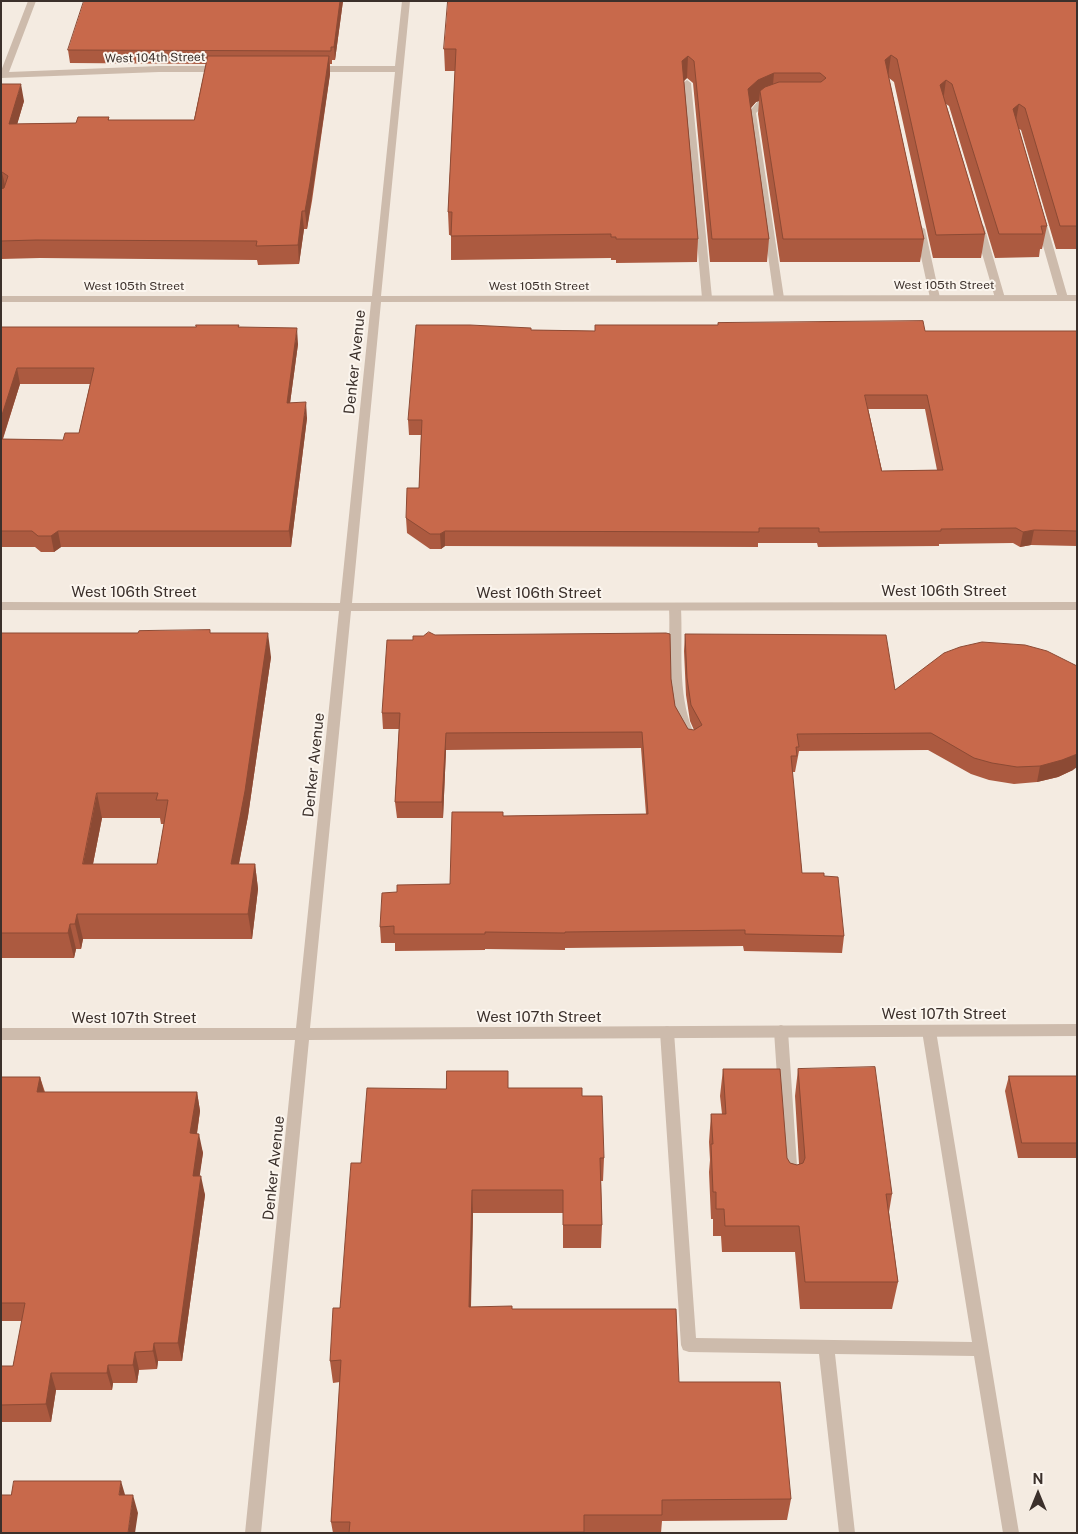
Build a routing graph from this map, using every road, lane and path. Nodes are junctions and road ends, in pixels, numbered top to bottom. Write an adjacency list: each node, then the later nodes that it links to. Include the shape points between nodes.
1 (32, 1): 6 (street)
2 (406, 1): 5 (street, Denker Avenue)
3 (227, 69): 6 (street, West 104th Street)
4 (304, 69): 5 (street)
5 (400, 69): 12 (street, Denker Avenue)
6 (3, 75)
7 (687, 83): 13 (street)
8 (784, 100): 14 (street, via 767,100 756,106 752,113)
9 (1036, 205): 17 (street)
10 (975, 212): 16 (street)
11 (919, 223): 15 (street)
12 (378, 298): 13 (street, West 105th Street); 19 (street, West 105th Street); 22 (street, Denker Avenue)
13 (707, 298): 14 (street, West 105th Street)
14 (779, 298): 15 (street, West 105th Street)
15 (935, 298): 16 (street, West 105th Street)
16 (1000, 298): 17 (street, West 105th Street)
17 (1063, 298): 18 (street, West 105th Street)
18 (1077, 298)
19 (1, 299)
20 (1, 606): 22 (street, West 106th Street)
21 (1077, 606): 23 (street, West 106th Street)
22 (347, 608): 23 (street, West 106th Street); 30 (street, Denker Avenue)
23 (675, 608): 24 (street, via 678,695 682,722)
24 (692, 741)
25 (1077, 1030): 27 (street, West 107th Street)
26 (781, 1031): 27 (street, West 107th Street); 28 (street, West 107th Street); 31 (street)
27 (929, 1031): 33 (street)
28 (667, 1032): 30 (street, West 107th Street); 32 (street, via 689,1345)
29 (1, 1034): 30 (street, West 107th Street)
30 (304, 1034): 34 (street, Denker Avenue)
31 (792, 1185)
32 (826, 1347): 33 (street); 35 (street)
33 (981, 1349): 36 (street)
34 (253, 1533)
35 (847, 1533)
36 (1011, 1533)

